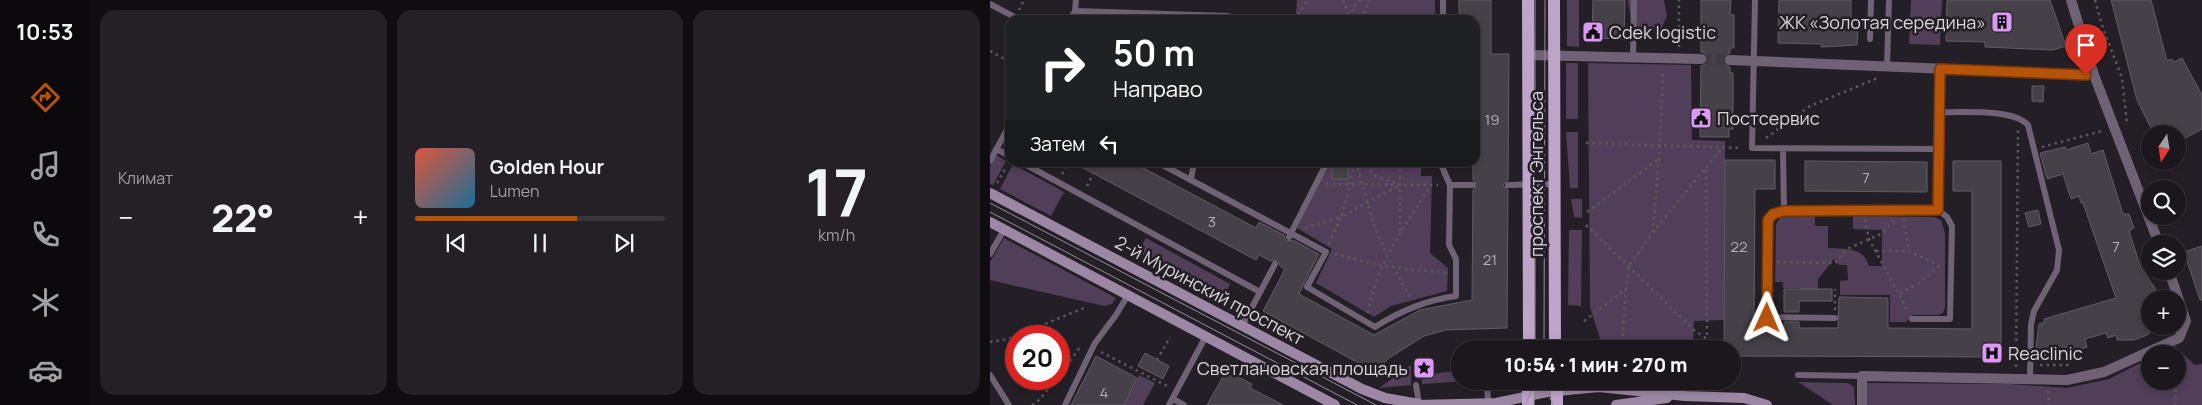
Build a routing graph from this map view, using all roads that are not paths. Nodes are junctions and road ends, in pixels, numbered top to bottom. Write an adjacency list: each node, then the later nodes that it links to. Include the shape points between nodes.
1 (1076, 0): 11 (lane)
2 (1443, 0): 15 (lane)
3 (1528, 0): 17 (main road, проспект Энгельса)
4 (1554, 0): 18 (main road, проспект Энгельса)
5 (1634, 0): 19 (lane)
6 (1755, 0): 22 (lane)
7 (1871, 0): 16 (lane)
8 (1889, 0): 24 (lane)
9 (2071, 0): 25 (street)
10 (990, 4): 12 (lane)
11 (1075, 11): 13 (lane); 14 (lane)
12 (1011, 15)
13 (1073, 15)
14 (1197, 15)
15 (1442, 15)
16 (1870, 39)
17 (1528, 55): 18 (street); 40 (main road, проспект Энгельса)
18 (1553, 55): 19 (street); 41 (main road, проспект Энгельса)
19 (1633, 58): 20 (street)
20 (1701, 60)
21 (1730, 60): 22 (street)
22 (1754, 61): 24 (street); 30 (lane, via 1752,148)
23 (1940, 69): 24 (street); 25 (street); 26 (lane)
24 (1886, 71)
25 (2094, 75): 50 (street)
26 (1940, 112): 29 (lane); 65 (lane, via 2018,117 2028,125 2060,250 2057,270 2034,311)
27 (1005, 133): 28 (lane)
28 (996, 149): 31 (lane); 32 (lane)
29 (1939, 149): 30 (lane); 45 (lane)
30 (1783, 150): 46 (lane)
31 (1005, 155)
32 (990, 161)
33 (1030, 167): 54 (lane)
34 (1166, 167): 38 (lane)
35 (1193, 167): 38 (lane)
36 (1324, 167): 49 (lane)
37 (1442, 167): 42 (lane)
38 (1191, 180): 49 (lane)
39 (1508, 184): 40 (lane)
40 (1529, 184): 41 (lane); 60 (main road, проспект Энгельса)
41 (1554, 184): 61 (main road, проспект Энгельса)
42 (1450, 185): 43 (lane); 49 (lane, via 1449,245 1456,259 1456,296 1414,306 1375,327 1307,287 1326,252)
43 (1473, 185)
44 (993, 189): 58 (main road, 2-й Муринский проспект)
45 (1938, 210): 46 (lane); 57 (lane, via 1952,226 1950,320)
46 (1784, 211): 56 (lane, via 1773,214 1768,220 1767,318)
47 (990, 222): 48 (main road)
48 (1004, 230): 51 (lane); 55 (main road)
49 (1290, 235)
50 (2155, 235)
51 (990, 254)
52 (1275, 264): 54 (lane)
53 (2172, 280): 65 (street, via 2186,321 2179,338 2104,372 2067,380)
54 (1260, 292): 58 (lane)
55 (1128, 295): 59 (main road); 76 (lane, via 1093,348)
56 (1835, 318)
57 (1912, 319)
58 (1242, 326): 79 (main road, 2-й Муринский проспект, via 1372,393)
59 (1206, 336): 73 (lane); 78 (main road)
60 (1529, 340)
61 (1554, 340)
62 (990, 375): 75 (lane)
63 (1798, 375): 64 (lane)
64 (1862, 376): 65 (street); 84 (street)
65 (2030, 379)
66 (1416, 385): 79 (lane)
67 (1489, 390): 74 (lane)
68 (1549, 390): 72 (main road)
69 (1557, 390): 81 (main road)
70 (1620, 390): 71 (main road)
71 (1685, 396): 82 (main road); 83 (main road, via 1744,398)
72 (1528, 400): 74 (main road)
73 (1171, 402): 77 (lane)
74 (1492, 402): 79 (main road); 80 (main road)
75 (1009, 405)
76 (1065, 405)
77 (1184, 405)
78 (1335, 405)
79 (1418, 405)
80 (1509, 405)
81 (1557, 405)
82 (1616, 405)
83 (1767, 405)
84 (1862, 405)

